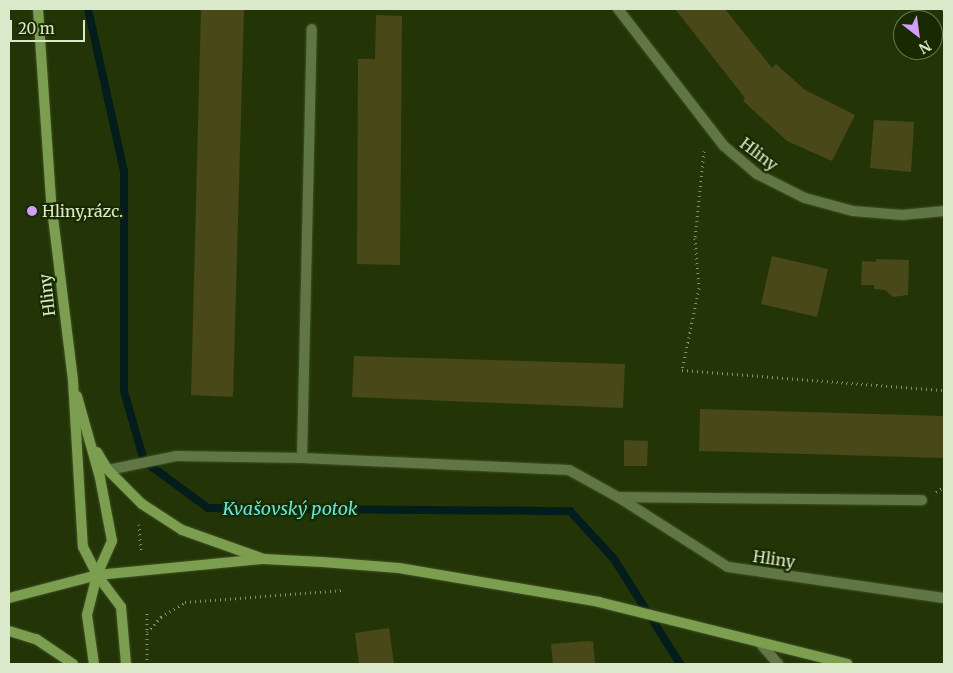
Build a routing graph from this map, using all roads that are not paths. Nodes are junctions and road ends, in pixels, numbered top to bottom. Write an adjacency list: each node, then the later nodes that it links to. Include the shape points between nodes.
1 (38, 9): 5 (main road, Hliny, via 51,201)
2 (618, 9): 4 (street, Hliny, via 724,146 756,174 805,198 878,215)
3 (312, 29): 7 (street)
4 (944, 211)
5 (73, 381): 6 (main road); 12 (main road, Hliny, via 83,547)
6 (90, 443): 8 (main road); 12 (main road, via 112,541)
7 (302, 458): 8 (street, Hliny, via 176,456); 9 (street, Hliny, via 569,470)
8 (108, 470): 11 (main road, via 142,504 182,530)
9 (618, 497): 10 (street, Hliny); 14 (street, Hliny, via 728,567)
10 (922, 500)
11 (264, 559): 12 (main road); 16 (main road, via 399,568 599,602)
12 (97, 575): 13 (main road); 18 (main road, via 87,615); 19 (main road, Hliny, via 121,607)
13 (9, 598)
14 (944, 598)
15 (9, 631): 17 (main road, via 36,639)
16 (760, 642): 20 (street); 21 (main road)
17 (73, 664)
18 (94, 664)
19 (126, 664)
20 (778, 664)
21 (847, 664)

